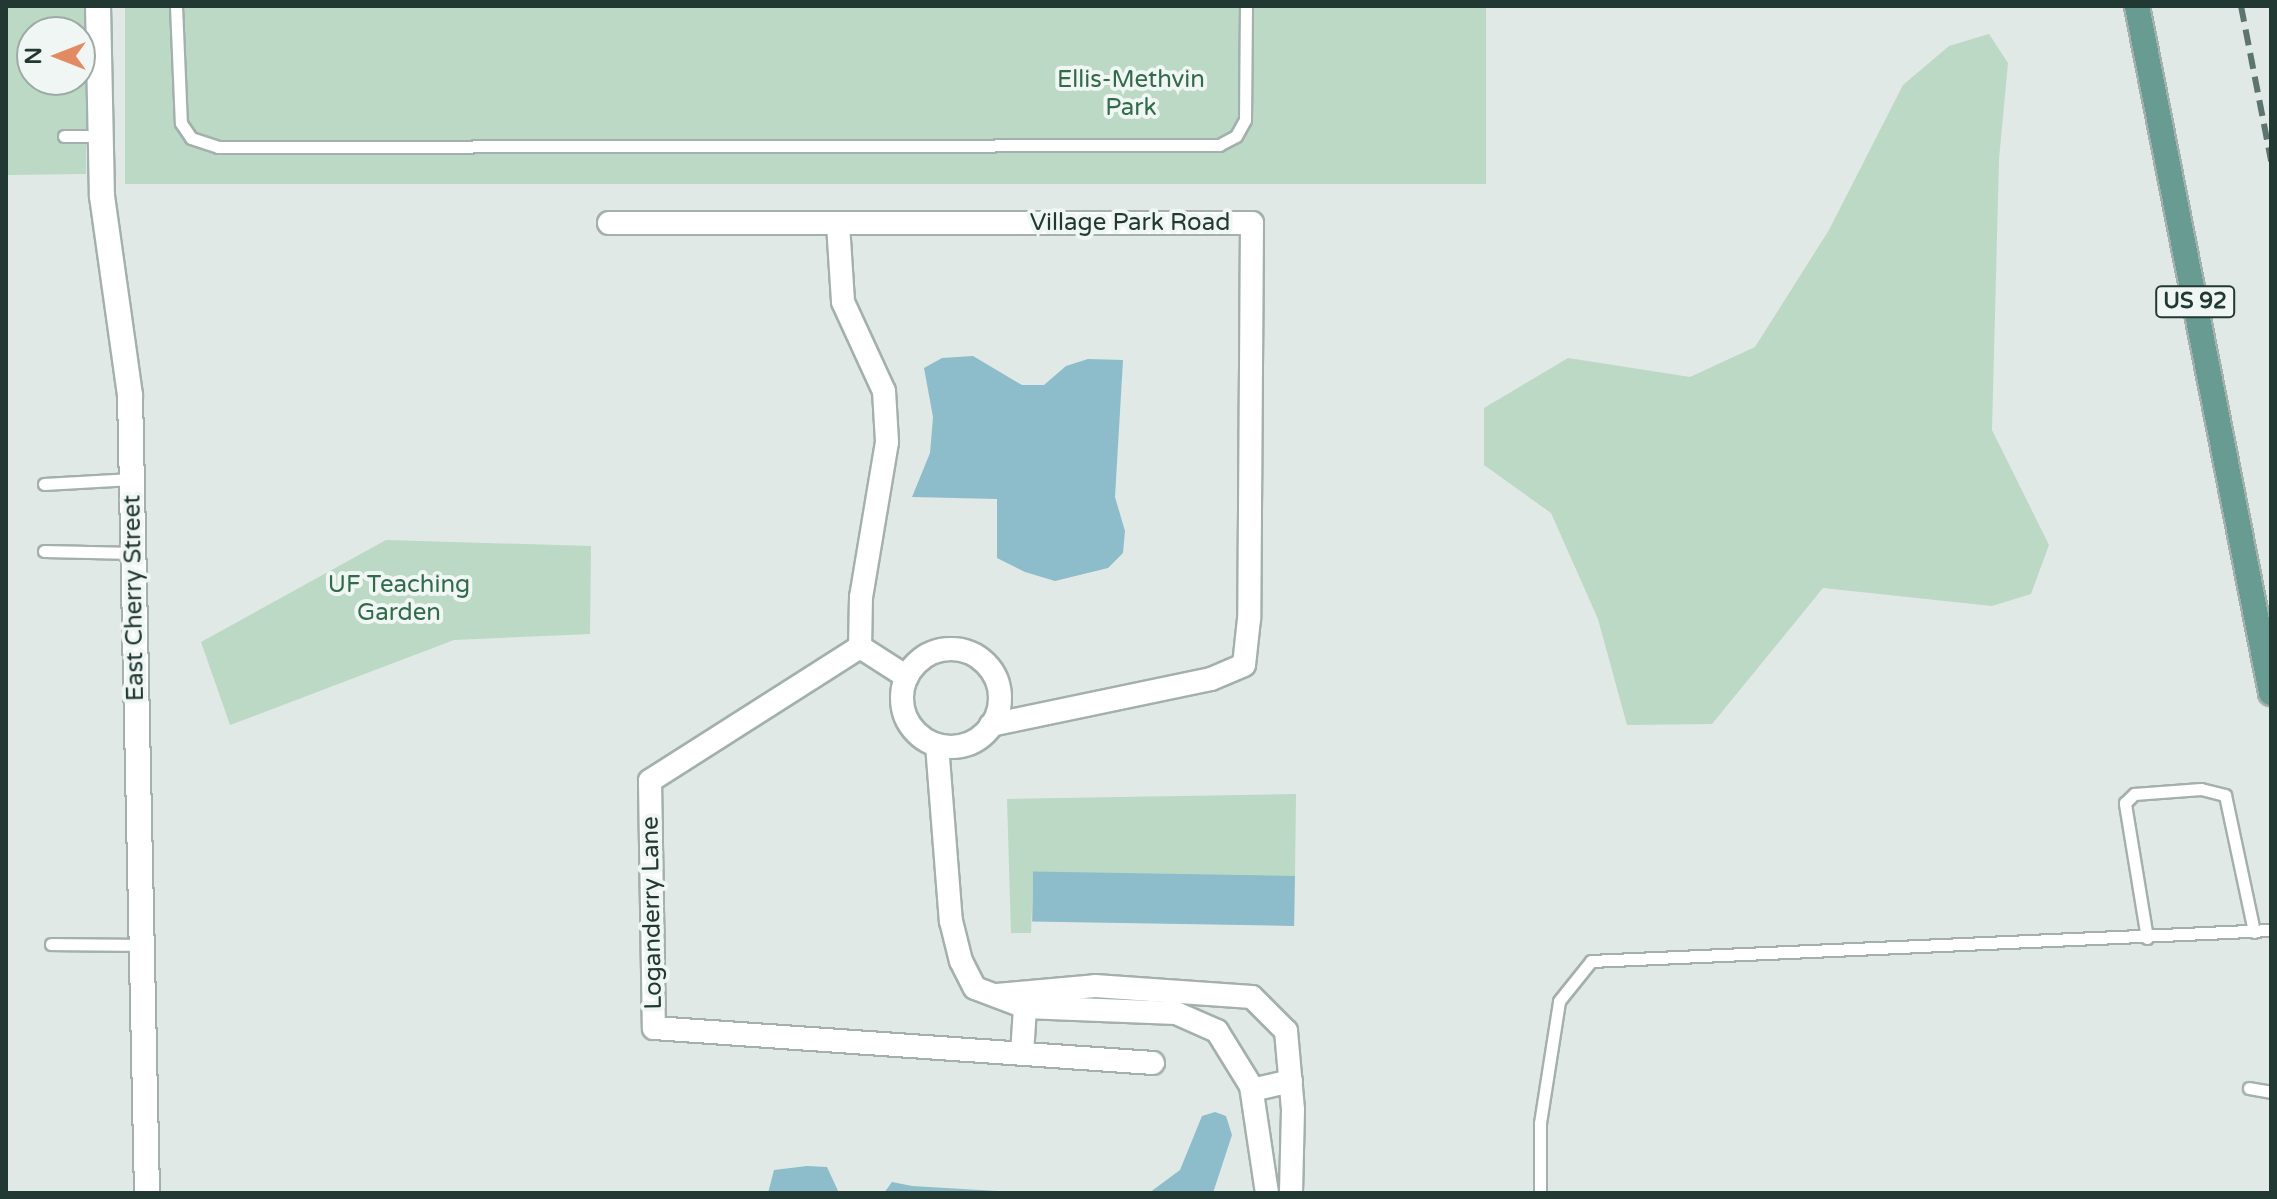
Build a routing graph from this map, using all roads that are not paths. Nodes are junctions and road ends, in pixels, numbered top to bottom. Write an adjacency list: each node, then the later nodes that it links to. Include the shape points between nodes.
1 (98, 6): 6 (street, East Cherry Street)
2 (176, 6): 3 (lane, via 181,123 191,138 218,147 1219,145 1236,136 1245,120)
3 (1246, 6)
4 (2137, 6): 15 (main road, US 92)
5 (64, 136): 6 (lane)
6 (100, 136): 9 (street, East Cherry Street, via 103,206 129,374)
7 (609, 223): 8 (street)
8 (838, 224): 13 (street, via 843,302 884,391 887,442 861,597); 16 (street, Village Park Road, via 1252,223 1249,619 1244,665 1211,679)
9 (132, 479): 10 (lane); 12 (street, East Cherry Street)
10 (44, 484)
11 (44, 551): 12 (lane)
12 (134, 553): 22 (street, East Cherry Street)
13 (860, 647): 14 (street); 27 (street, Loganderry Lane, via 650,781 654,1028)
14 (907, 677): 16 (street, via 921,659 936,651 952,649 982,659 999,686 1000,702); 17 (street, via 902,701 906,717 914,731)
15 (2271, 693)
16 (991, 725): 17 (street, Village Park Road, via 974,742)
17 (937, 745): 24 (street, via 951,921 961,961 975,988)
18 (2271, 930): 19 (lane)
19 (2254, 932): 20 (lane); 20 (lane, via 2225,795 2201,789 2134,794 2125,803)
20 (2147, 938): 36 (lane, via 1591,961 1559,1001 1540,1123)
21 (51, 944): 22 (lane)
22 (140, 945): 35 (street, East Cherry Street)
23 (1187, 991): 24 (street, via 1095,986); 26 (street); 29 (street, via 1252,997 1286,1031)
24 (996, 996): 25 (street)
25 (1025, 1007): 26 (street); 27 (street)
26 (1184, 1016): 31 (street, via 1217,1031)
27 (1022, 1054): 28 (street, Loganderry Lane)
28 (1153, 1063)
29 (1291, 1081): 31 (street); 34 (street)
30 (2249, 1088): 32 (lane)
31 (1252, 1090): 33 (street)
32 (2271, 1092)
33 (1267, 1192): 34 (street)
34 (1290, 1192)
35 (147, 1193)
36 (1540, 1193)

